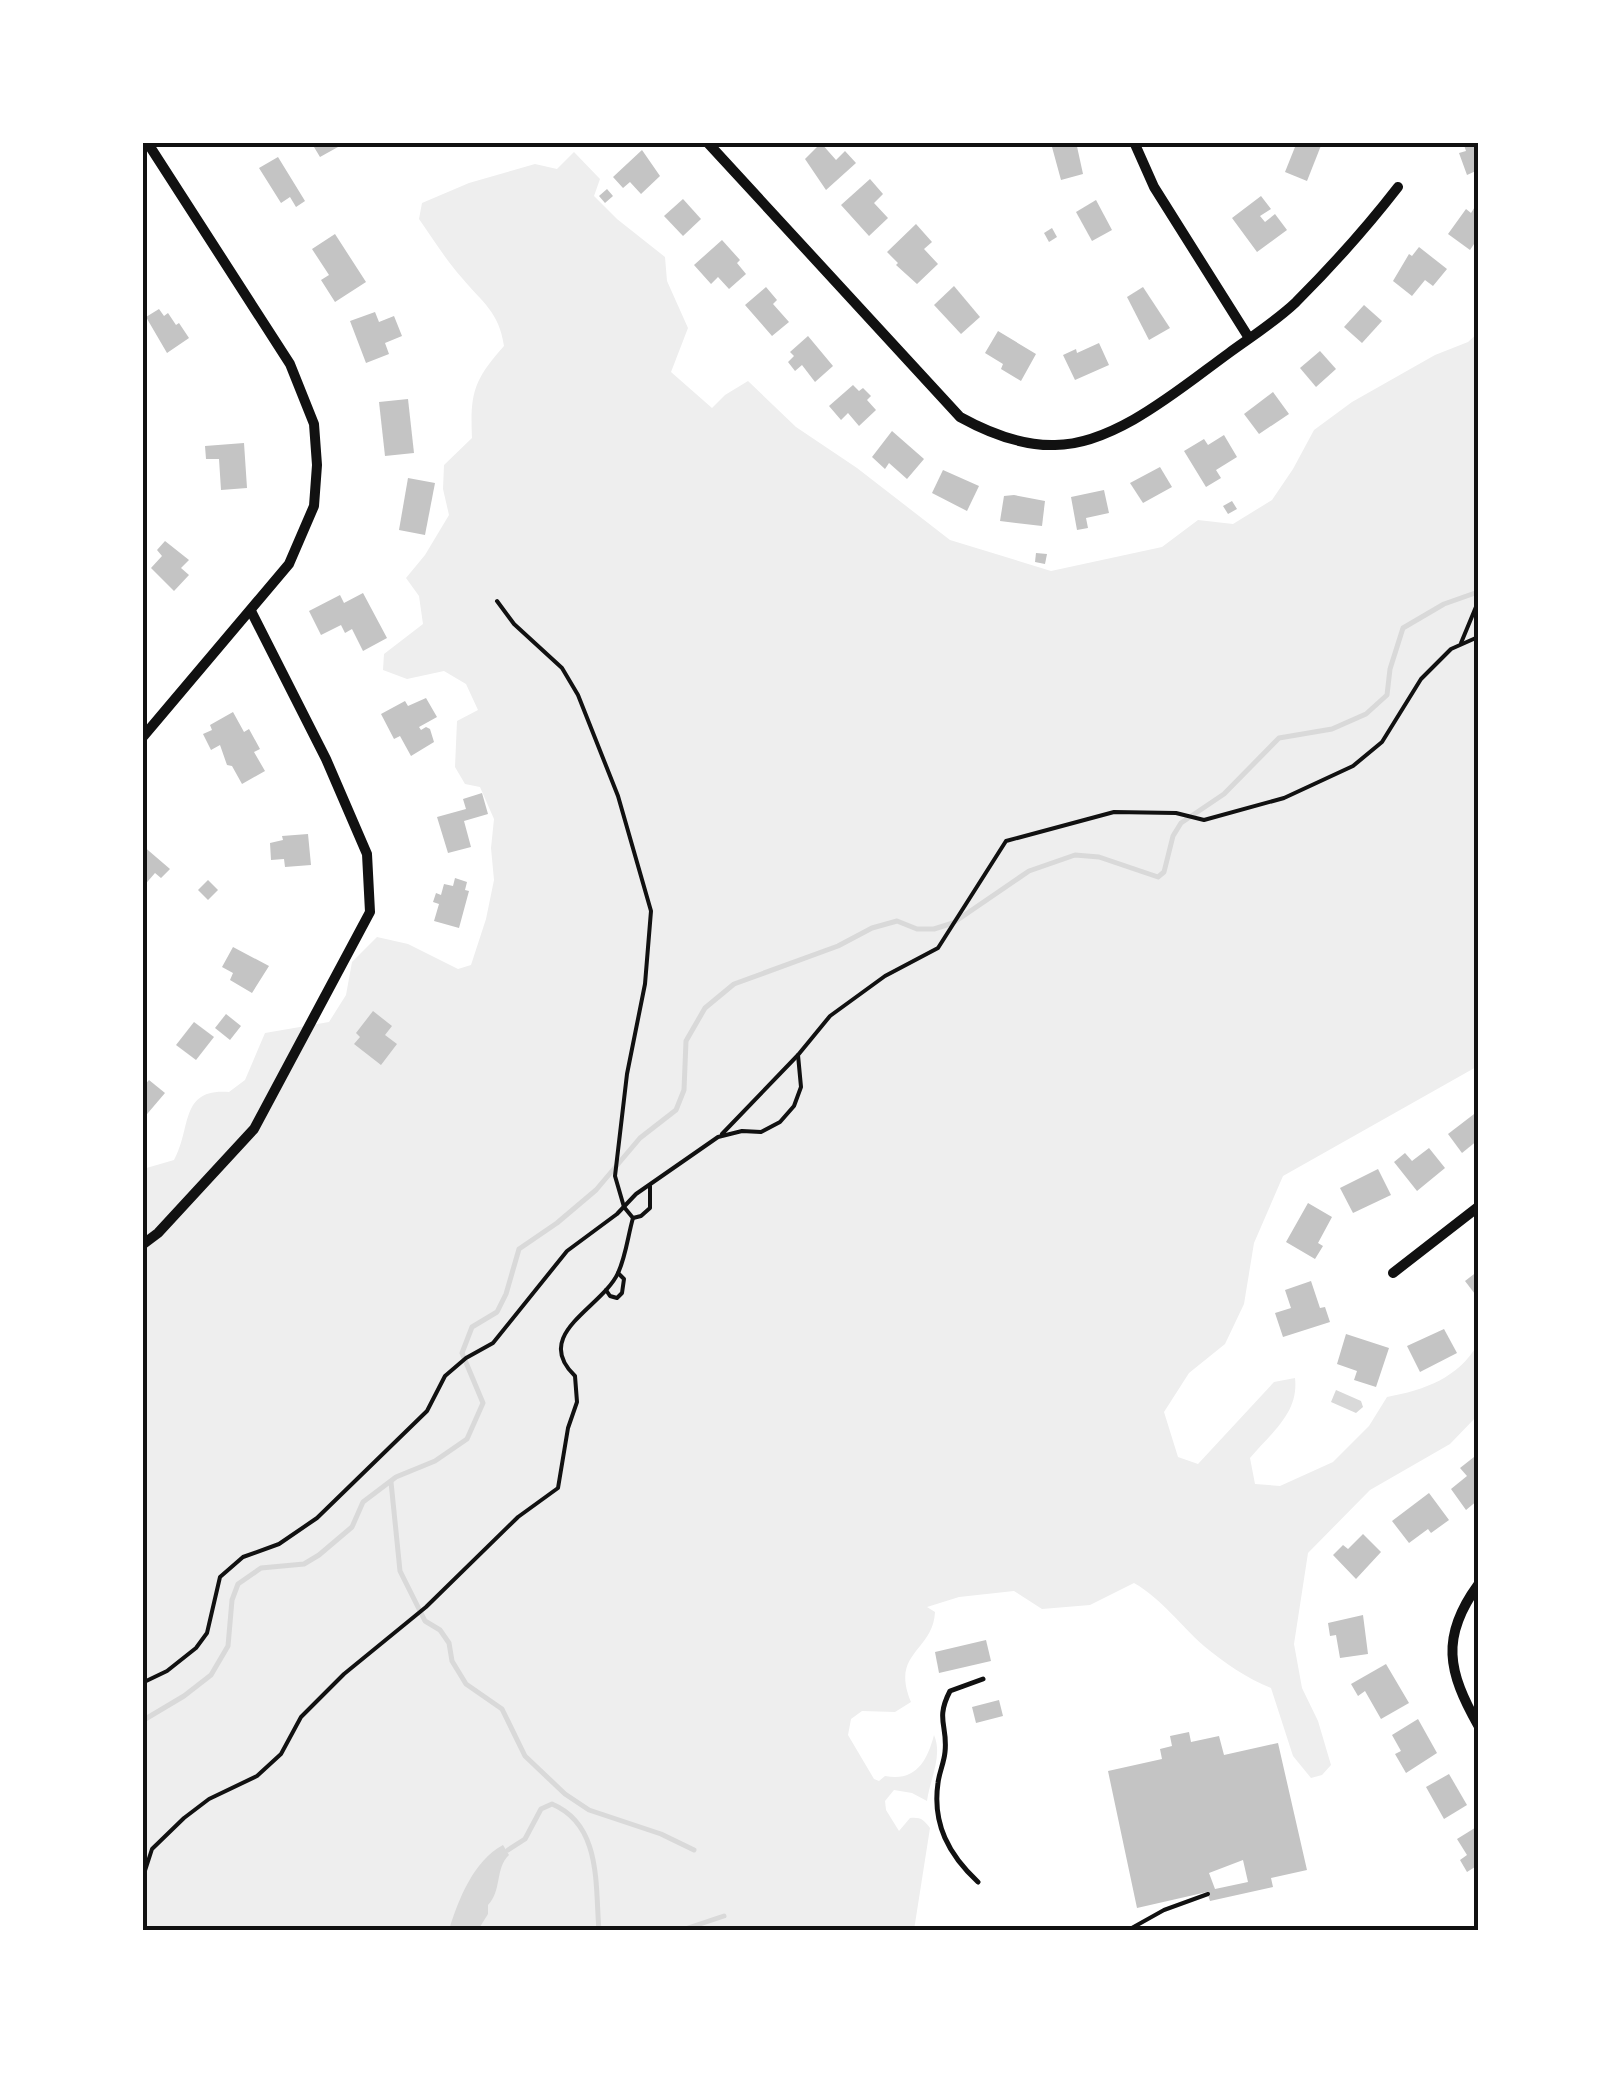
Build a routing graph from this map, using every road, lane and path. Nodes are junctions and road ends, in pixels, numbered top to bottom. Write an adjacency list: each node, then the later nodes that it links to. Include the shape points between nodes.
1 (148, 142): 8 (street, via 290,364 314,424 314,506 289,564)
2 (707, 142): 5 (street, via 960,417 989,433 1056,446 1089,439 1127,423)
3 (1134, 142): 5 (street, via 1154,187)
4 (1398, 187): 5 (street, via 1294,304)
5 (1249, 338)
6 (498, 601): 16 (path, via 578,694 618,796 651,910 615,1176)
7 (1478, 602): 10 (path)
8 (251, 611): 11 (street); 18 (street, via 367,854 370,912 254,1129)
9 (1478, 638): 10 (path)
10 (1461, 643): 12 (path, via 1422,679 1382,742 1353,766 1284,798 1204,820 1114,812 1006,841 938,948 830,1016)
11 (142, 738)
12 (798, 1056): 13 (path); 13 (path, via 801,1087 787,1114 761,1132)
13 (718, 1137): 14 (path)
14 (650, 1186): 16 (path); 17 (path, via 650,1208)
15 (1478, 1207): 20 (street)
16 (624, 1208): 17 (path); 24 (path, via 567,1250 493,1343 445,1376 427,1411 317,1518 279,1544 243,1557 220,1577 207,1633 196,1648)
17 (633, 1218): 19 (path)
18 (142, 1245)
19 (618, 1273): 21 (path); 21 (path, via 622,1293 616,1298)
20 (1393, 1273)
21 (606, 1290): 26 (path, via 559,1346 575,1376 576,1402 558,1488 344,1674 301,1716 281,1754 257,1776 209,1799 152,1848)
22 (1478, 1586): 25 (street, via 1454,1629 1452,1665)
23 (983, 1680): 27 (lane, via 950,1691 940,1710 945,1750 936,1815 958,1864)
24 (142, 1683)
25 (1478, 1725)
26 (142, 1880)
27 (978, 1882)
28 (1208, 1894): 29 (path)
29 (1130, 1929)

